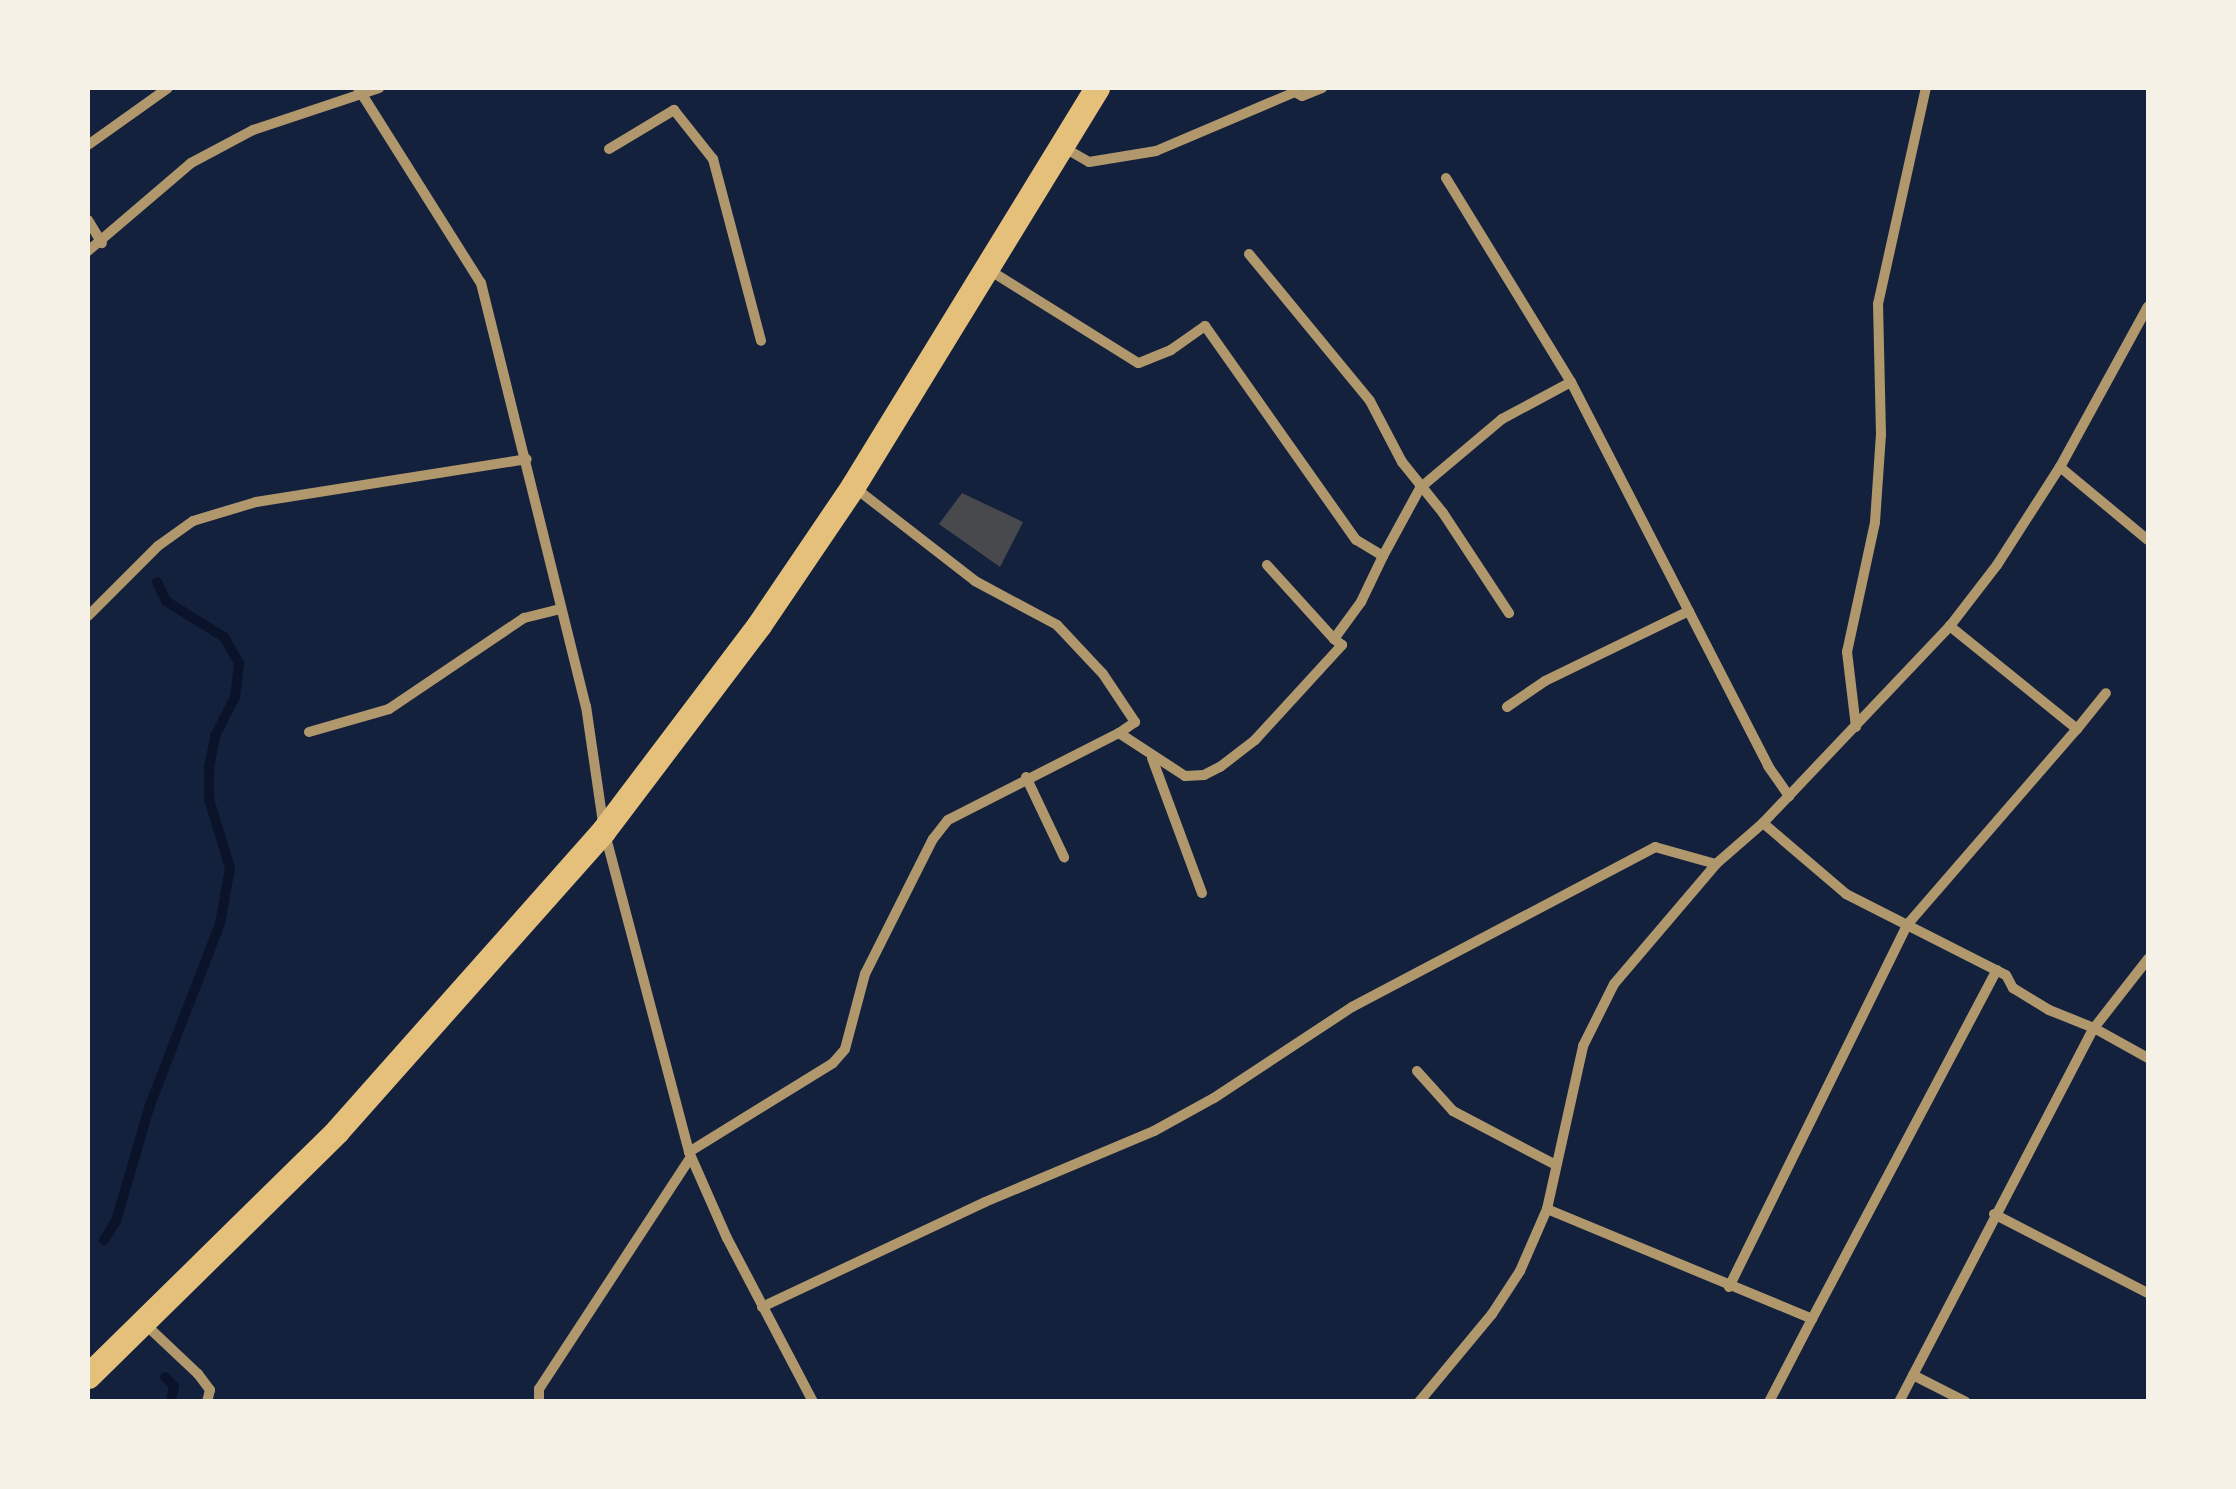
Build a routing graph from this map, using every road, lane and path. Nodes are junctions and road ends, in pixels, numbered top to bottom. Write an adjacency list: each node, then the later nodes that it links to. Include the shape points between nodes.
1 (168, 88): 7 (street)
2 (379, 88): 6 (street)
3 (1097, 88): 8 (highway)
4 (1322, 88): 8 (street, via 1295,92 1156,151 1089,162)
5 (1926, 88): 34 (street, via 1878,304 1875,522 1847,652)
6 (361, 92): 12 (street, via 252,130 192,164); 19 (street, via 482,282)
7 (88, 145)
8 (1062, 147): 15 (highway)
9 (609, 149): 17 (street, via 674,110 713,159)
10 (1446, 178): 18 (street)
11 (88, 220): 12 (street)
12 (102, 243): 13 (street)
13 (88, 251)
14 (1249, 254): 22 (street, via 1370,401)
15 (989, 270): 21 (highway); 24 (street, via 1138,364 1205,326 1356,540)
16 (2148, 306): 20 (street)
17 (762, 341)
18 (1571, 382): 22 (street, via 1502,419); 27 (street)
19 (527, 459): 26 (street); 29 (street, via 256,502 193,522 158,546)
20 (2060, 467): 23 (street); 30 (street)
21 (853, 486): 37 (street, via 975,581 1056,626 1103,674 1135,722); 42 (highway)
22 (1420, 488): 24 (street); 28 (street)
23 (2148, 540)
24 (1383, 556): 31 (street)
25 (1267, 565): 31 (street)
26 (562, 609): 36 (street, via 524,618 389,708); 42 (street, via 586,706)
27 (1688, 611): 33 (street); 40 (street)
28 (1509, 613)
29 (88, 616)
30 (1950, 626): 34 (street); 35 (street)
31 (1334, 639): 38 (street, via 1342,646 1303,690 1220,767 1185,776)
32 (2106, 694): 35 (street)
33 (1507, 706)
34 (1856, 727): 40 (street)
35 (2077, 729): 46 (street)
36 (308, 732)
37 (1119, 733): 38 (street); 39 (street)
38 (1152, 756): 45 (street)
39 (1026, 777): 43 (street); 52 (street, via 965,807 933,839 864,974 845,1049)
40 (1789, 796): 41 (street)
41 (1763, 823): 44 (street); 46 (street, via 1846,894)
42 (604, 830): 52 (street); 60 (highway, via 337,1131)
43 (1064, 857)
44 (1716, 864): 53 (street, via 1614,984 1583,1046); 58 (street, via 1655,847 1352,1007 1154,1131)
45 (1202, 893)
46 (1908, 925): 48 (street); 56 (street)
47 (2148, 959): 49 (street)
48 (1997, 970): 49 (street, via 2037,1003); 59 (street)
49 (2094, 1028): 50 (street); 55 (street)
50 (2148, 1058)
51 (1417, 1071): 53 (street, via 1453,1112)
52 (690, 1155): 58 (street); 64 (street, via 539,1389)
53 (1556, 1165): 54 (street)
54 (1547, 1209): 56 (street); 66 (street, via 1520,1272)
55 (1994, 1214): 57 (street); 61 (street)
56 (1729, 1288): 59 (street)
57 (2148, 1293)
58 (762, 1307): 65 (street)
59 (1812, 1319): 67 (street)
60 (145, 1324): 62 (highway); 63 (street, via 198,1374 210,1390)
61 (1913, 1375): 68 (street); 69 (street)
62 (88, 1376)
63 (207, 1402)
64 (540, 1402)
65 (813, 1402)
66 (1419, 1402)
67 (1769, 1402)
68 (1899, 1402)
69 (1966, 1402)

